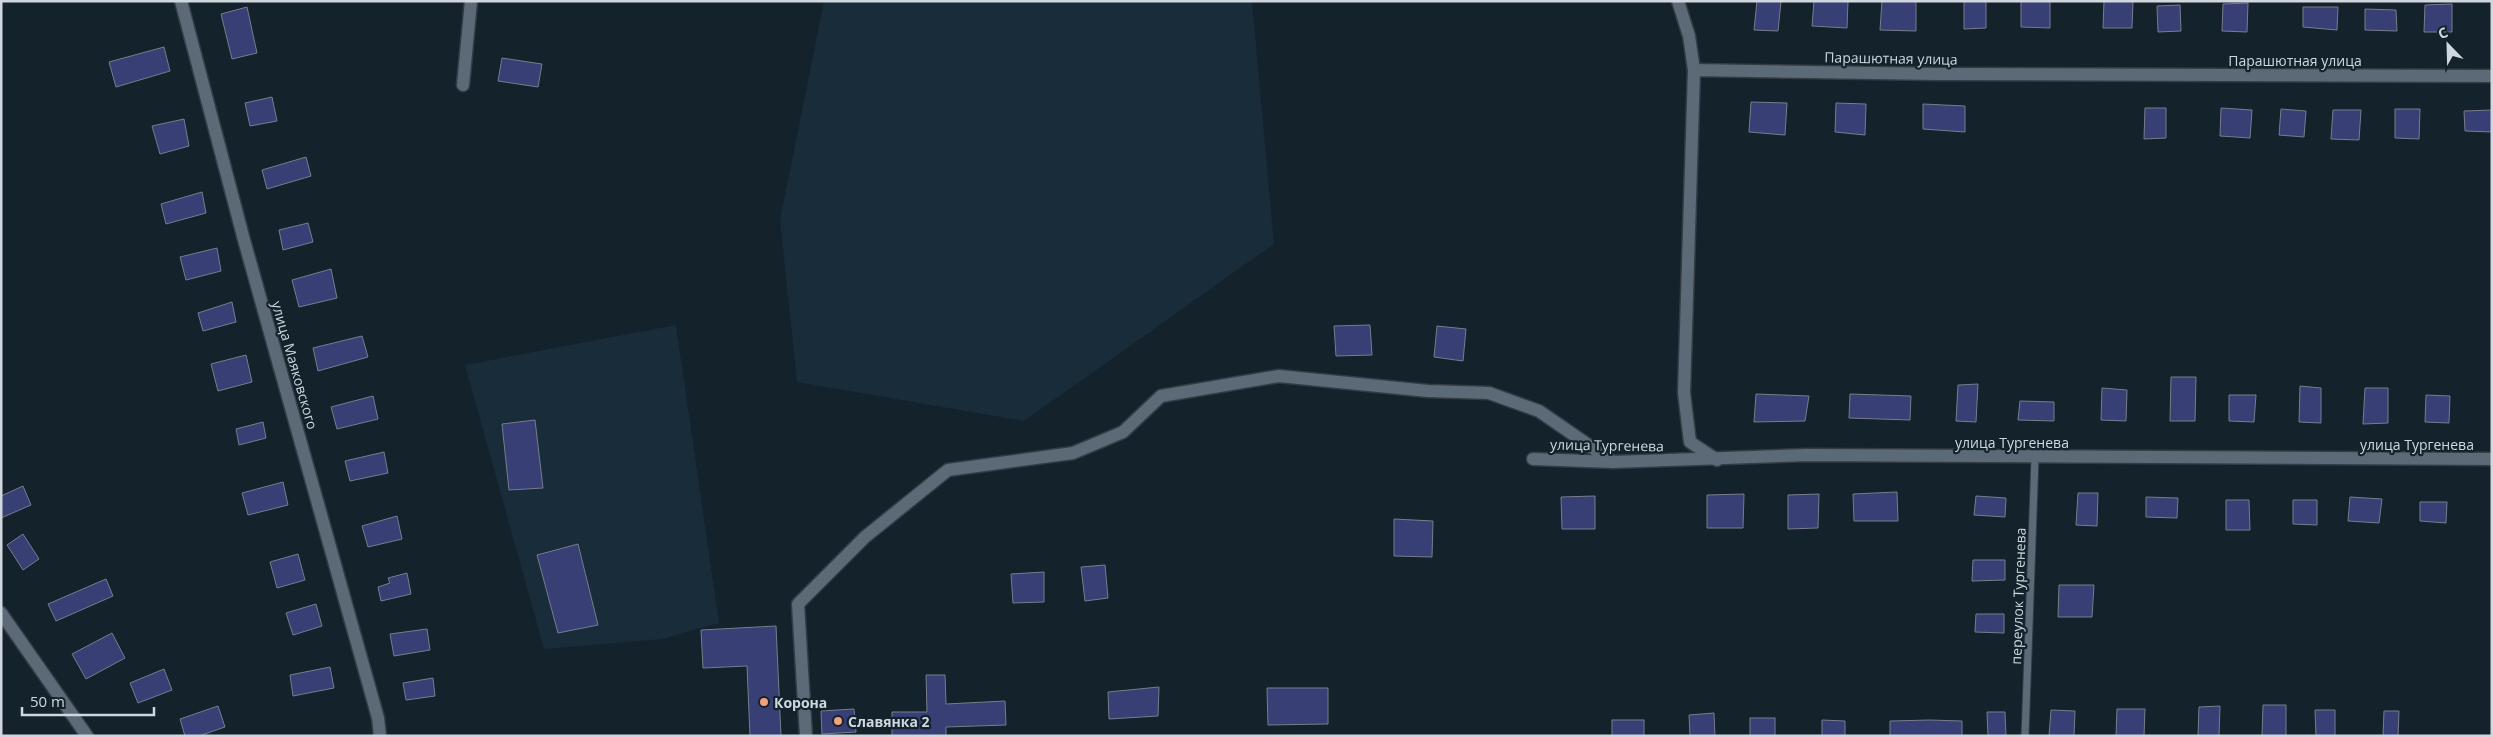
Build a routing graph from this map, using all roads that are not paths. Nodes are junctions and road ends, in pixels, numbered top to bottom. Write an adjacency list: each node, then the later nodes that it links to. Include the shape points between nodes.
1 (181, 1): 14 (street, улица Маяковского, via 378,718)
2 (471, 1): 6 (street)
3 (1678, 1): 4 (street, via 1689,36)
4 (1694, 70): 5 (street, Парашютная улица); 10 (street, via 1684,393 1690,442)
5 (2492, 76)
6 (463, 85)
7 (2036, 458): 9 (street, улица Тургенева); 10 (street, улица Тургенева, via 1807,455); 16 (lane, переулок Тургенева)
8 (1533, 459): 11 (street, улица Тургенева)
9 (2492, 459)
10 (1717, 460): 11 (street, улица Тургенева)
11 (1612, 462): 15 (street, via 1540,411 1489,393 1428,391 1280,376 1161,396 1123,432 1073,453 948,470 865,537 798,604)
12 (1, 613): 13 (street)
13 (88, 736)
14 (380, 736)
15 (806, 736)
16 (2025, 736)

